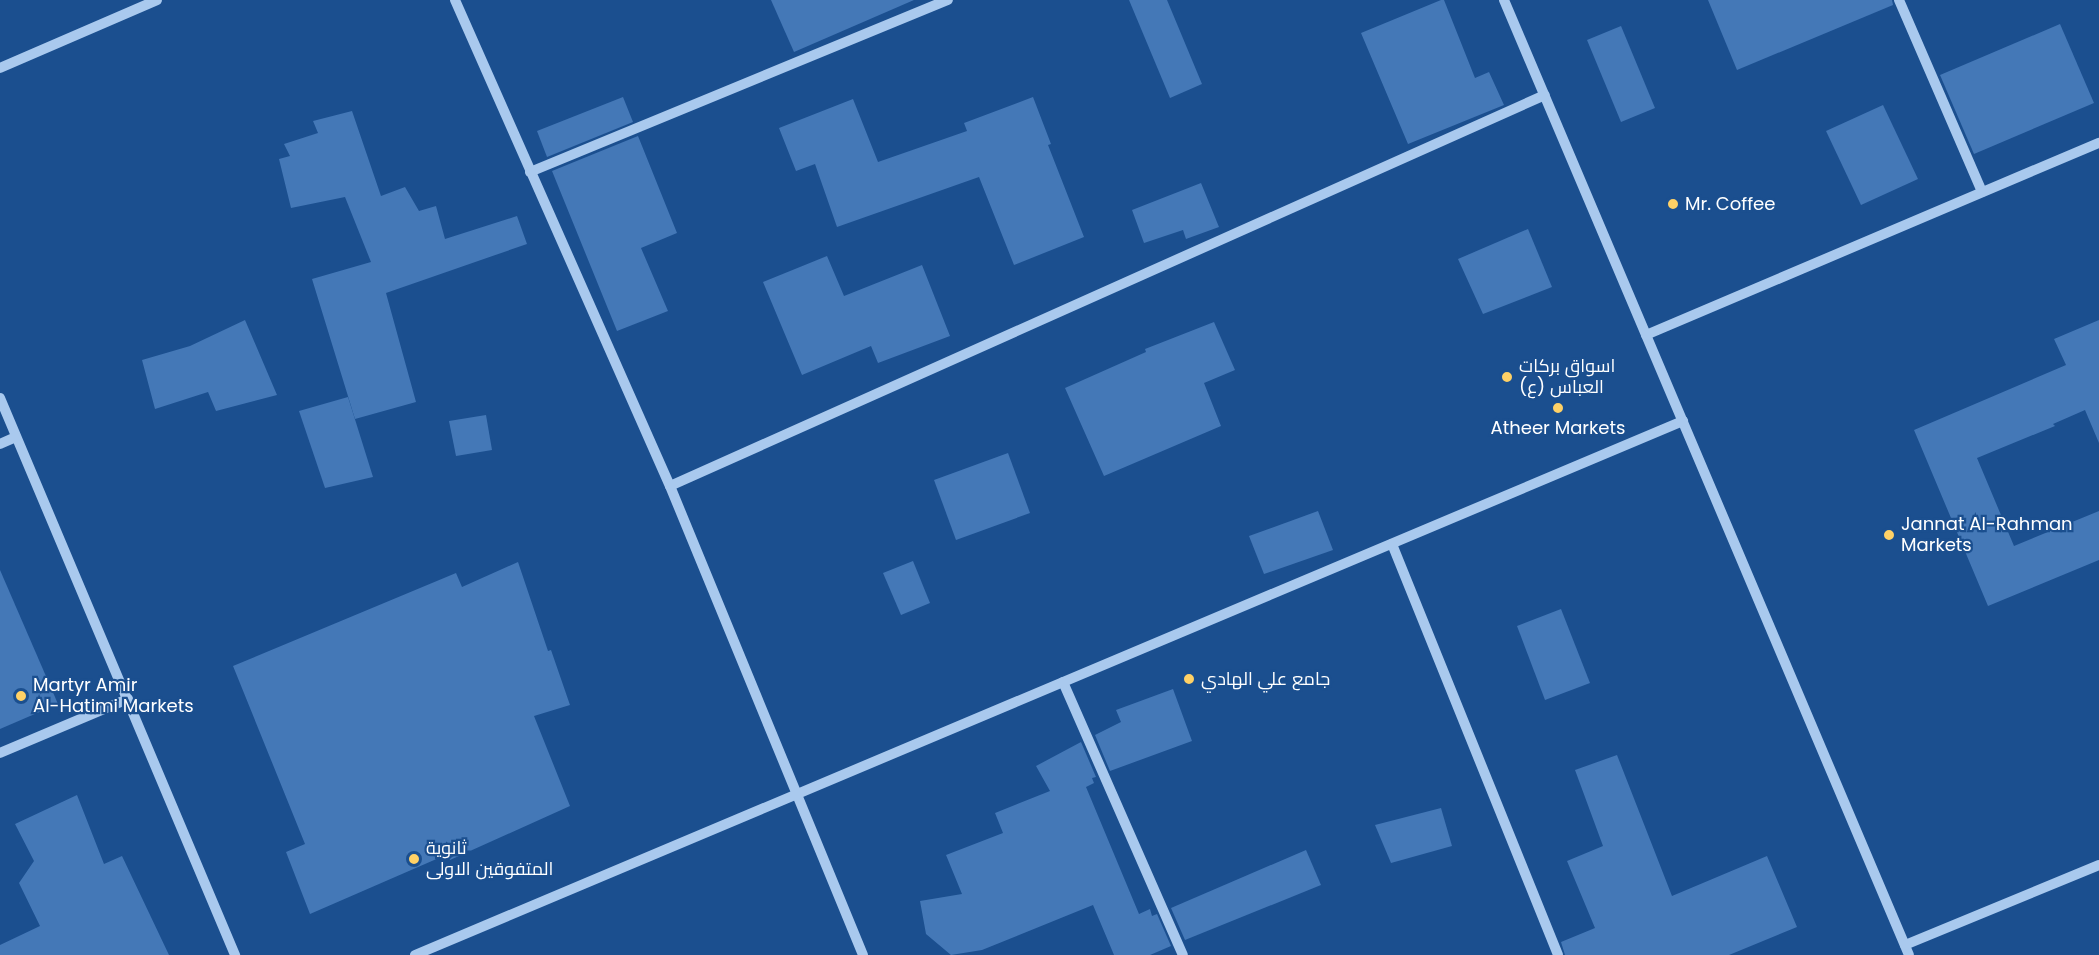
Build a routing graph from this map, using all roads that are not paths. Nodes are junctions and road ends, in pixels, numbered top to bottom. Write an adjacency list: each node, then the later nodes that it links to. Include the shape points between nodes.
1 (157, 0): 6 (street)
2 (455, 0): 10 (street)
3 (948, 0): 10 (street)
4 (1504, 0): 8 (street)
5 (1899, 0): 11 (street)
6 (140, 3): 7 (street)
7 (0, 68)
8 (1545, 95): 12 (street); 17 (street)
9 (2099, 143): 11 (street)
10 (530, 172): 17 (street)
11 (1982, 192): 12 (street)
12 (1646, 335): 14 (street)
13 (0, 398): 15 (street)
14 (1683, 421): 18 (street); 24 (street)
15 (16, 437): 16 (street); 20 (street)
16 (0, 444)
17 (670, 486): 22 (street)
18 (1392, 544): 19 (street); 29 (street)
19 (1063, 682): 22 (street); 28 (street)
20 (128, 699): 21 (street); 25 (street)
21 (0, 753)
22 (797, 795): 26 (street); 27 (street)
23 (2099, 864): 24 (street)
24 (1907, 950)
25 (235, 955)
26 (415, 955)
27 (863, 955)
28 (1183, 955)
29 (1558, 955)

